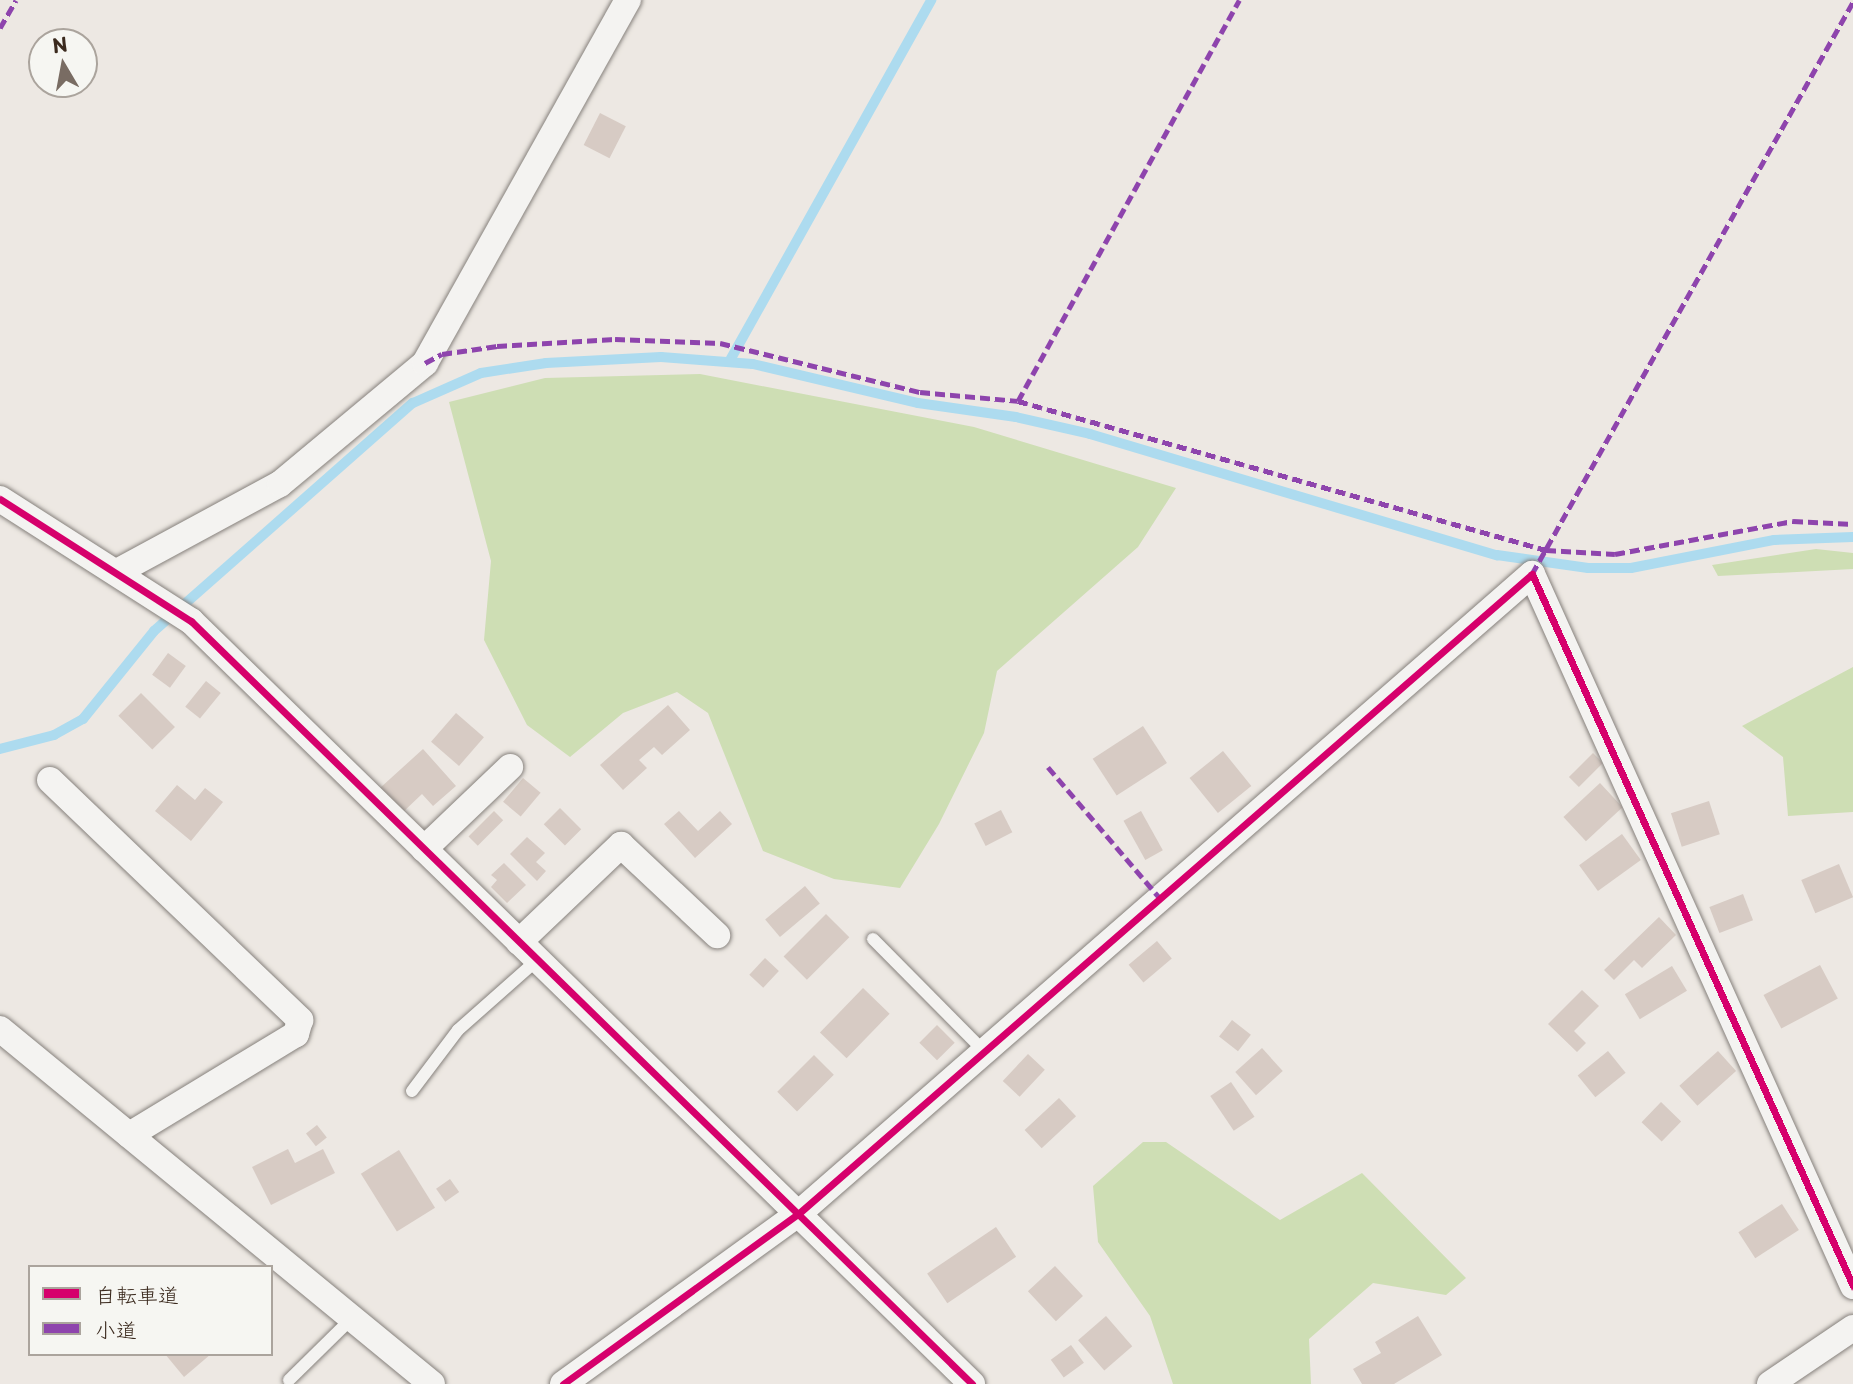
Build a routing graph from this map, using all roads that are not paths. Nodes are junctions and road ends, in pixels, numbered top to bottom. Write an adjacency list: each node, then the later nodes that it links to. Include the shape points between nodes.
1 (628, 0): 3 (street, via 425,363 280,484)
2 (0, 499): 3 (street)
3 (117, 572): 6 (street, via 191,621)
4 (510, 767): 6 (street)
5 (50, 780): 13 (street, via 300,1020 296,1034)
6 (424, 849): 9 (street)
7 (717, 935): 9 (street, via 621,845)
8 (873, 939): 11 (lane)
9 (528, 951): 12 (lane); 14 (street)
10 (0, 1029): 13 (street)
11 (983, 1050): 14 (street); 15 (street, via 1532,574)
12 (412, 1091)
13 (130, 1135): 16 (street)
14 (798, 1214): 20 (street); 21 (street)
15 (1853, 1286)
16 (352, 1318): 18 (lane); 19 (street)
17 (1853, 1328): 22 (street)
18 (289, 1380)
19 (432, 1384)
20 (563, 1384)
21 (972, 1384)
22 (1770, 1384)

